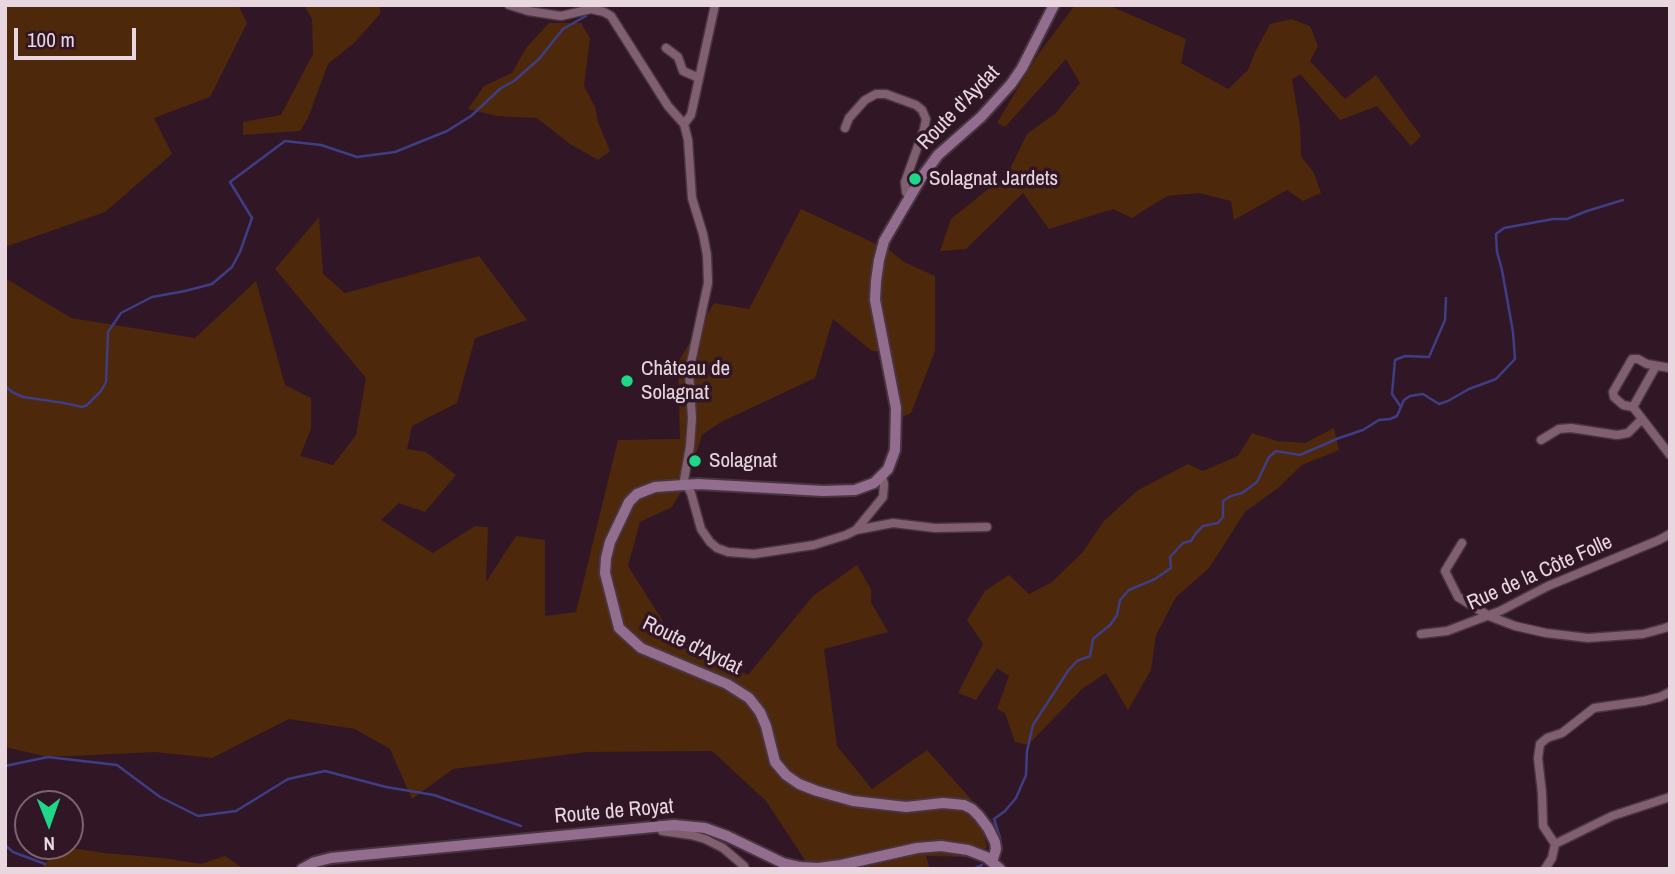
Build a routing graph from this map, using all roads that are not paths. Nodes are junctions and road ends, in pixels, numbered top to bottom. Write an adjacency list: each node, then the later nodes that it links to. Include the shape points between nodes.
1 (509, 5): 4 (street, via 561,16)
2 (715, 5): 6 (street)
3 (1054, 5): 9 (main road, Route d'Aydat, via 1011,84 938,155)
4 (580, 8): 7 (street, via 611,16)
5 (666, 48): 6 (street, via 678,58 683,71)
6 (699, 78): 7 (street, via 691,115)
7 (684, 124): 17 (street, via 708,283 689,372 692,418)
8 (845, 128): 9 (street, via 865,100 876,94 922,110 924,129 905,183)
9 (910, 197): 16 (main road, Route d'Aydat, via 884,241 876,281 875,300 896,408 895,450)
10 (1656, 366): 11 (street); 12 (street); 12 (street, via 1632,359 1613,392 1623,405)
11 (1670, 368)
12 (1633, 407): 13 (street)
13 (1642, 419): 14 (street, via 1628,433 1571,428 1559,429); 15 (street)
14 (1541, 440)
15 (1670, 455)
16 (882, 476): 17 (main road, Route d'Aydat, via 868,486 847,490); 19 (street, via 883,497)
17 (685, 484): 19 (street, via 701,529 717,548 728,552 754,554 814,545); 29 (main road, Route d'Aydat, via 637,494 610,542 605,573 619,628 642,648 749,698 766,726 775,762 799,784 884,806 964,805 988,828 995,842)
18 (986, 527): 19 (street, via 893,523)
19 (856, 530)
20 (1670, 534): 22 (street, Rue de la Côte Folle)
21 (1462, 543): 22 (street, via 1445,571 1458,597)
22 (1489, 616): 23 (street, via 1546,633 1588,638 1643,634); 24 (street, Rue de la Côte Folle, via 1447,631)
23 (1670, 625)
24 (1422, 634)
25 (1670, 692): 28 (street, via 1594,708 1541,744 1543,826)
26 (1670, 797): 28 (street, via 1612,816)
27 (660, 825): 29 (main road, Route de Royat, via 705,828 800,867 841,865 941,846 968,850); 30 (main road, Route de Royat, via 331,858); 31 (street, via 662,831 691,835 723,848)
28 (1555, 844): 32 (street)
29 (996, 865)
30 (302, 869)
31 (745, 869)
32 (1545, 869)

